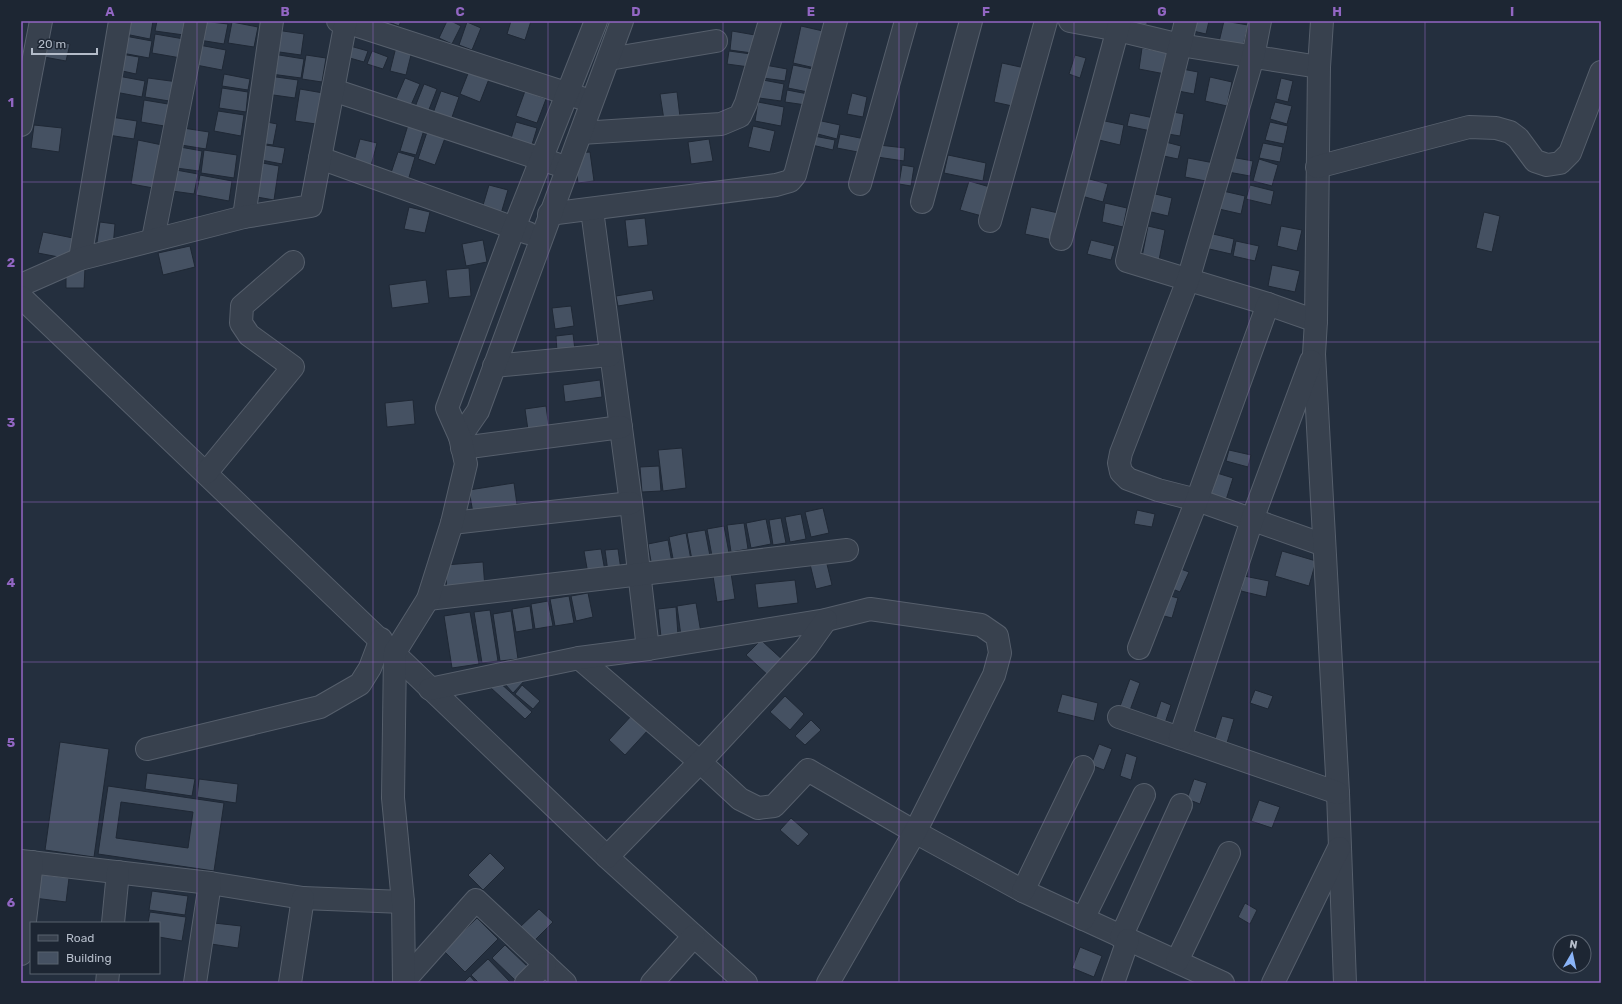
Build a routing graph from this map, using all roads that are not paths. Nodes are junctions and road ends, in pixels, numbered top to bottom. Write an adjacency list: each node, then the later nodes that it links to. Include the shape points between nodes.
1 (41, 21): 27 (street)
2 (120, 21): 43 (street)
3 (196, 21): 41 (street)
4 (272, 21): 37 (street)
5 (343, 21): 24 (street); 25 (street)
6 (595, 21): 16 (street); 25 (street)
7 (770, 21): 28 (street, via 740,116 722,124)
8 (836, 21): 35 (street, via 795,175 790,181)
9 (906, 21): 33 (street)
10 (971, 21): 34 (street)
11 (1046, 21): 38 (street)
12 (1070, 21): 17 (street)
13 (1186, 21): 19 (street)
14 (1260, 21): 20 (street)
15 (1322, 21): 22 (street)
16 (620, 25): 21 (street)
17 (1119, 26): 19 (street); 42 (street)
18 (716, 42): 21 (street)
19 (1180, 45): 20 (street); 45 (street, via 1127,262)
20 (1253, 57): 22 (street); 45 (street)
21 (608, 59): 26 (street)
22 (1319, 67): 32 (street)
23 (1601, 72): 32 (street, via 1570,153 1560,163 1548,166 1535,161 1518,138 1510,132 1496,128 1469,127)
24 (333, 90): 29 (street); 30 (street)
25 (568, 94): 26 (street); 30 (street)
26 (592, 102): 28 (street)
27 (21, 125)
28 (581, 132): 31 (street)
29 (320, 158): 37 (street, via 311,206); 39 (street)
30 (543, 159): 31 (street); 39 (street)
31 (567, 167): 36 (street)
32 (1317, 167): 49 (street)
33 (860, 184)
34 (922, 202)
35 (592, 210): 36 (street); 51 (street)
36 (550, 214): 40 (street)
37 (244, 217): 41 (street)
38 (990, 221)
39 (514, 228): 40 (street); 54 (street, via 447,408)
40 (542, 238): 52 (street)
41 (153, 239): 43 (street)
42 (1061, 239)
43 (80, 259): 46 (street)
44 (293, 262): 55 (street, via 242,306 242,323 249,335 293,367)
45 (1188, 280): 48 (street); 56 (street, via 1119,463 1121,472 1128,479)
46 (21, 285)
47 (21, 297): 55 (street)
48 (1268, 304): 49 (street); 56 (street)
49 (1316, 321): 50 (street)
50 (1314, 354): 58 (street); 60 (street)
51 (610, 355): 52 (street); 53 (street)
52 (494, 366): 54 (street, via 478,411)
53 (621, 427): 54 (street); 57 (street)
54 (461, 443): 59 (street, via 466,464)
55 (206, 473): 65 (street)
56 (1197, 500): 58 (street); 66 (street)
57 (631, 503): 59 (street); 62 (street)
58 (1252, 520): 60 (street); 71 (street)
59 (452, 523): 63 (street)
60 (1324, 545): 75 (street)
61 (847, 550): 62 (street)
62 (640, 575): 63 (street); 67 (street)
63 (428, 599): 65 (street)
64 (826, 620): 67 (street); 73 (street, via 806,648); 78 (street, via 870,610 981,625 997,636 1000,653 994,675)
65 (388, 646): 69 (street); 72 (street, via 360,684 320,707); 87 (street, via 393,798)
66 (1139, 648)
67 (648, 649): 68 (street)
68 (578, 658): 69 (street); 73 (street)
69 (430, 689): 81 (street)
70 (1119, 717): 71 (street)
71 (1180, 738): 75 (street)
72 (147, 749)
73 (700, 762): 78 (street, via 740,799 758,808 774,806 808,770); 81 (street)
74 (1083, 767): 85 (street)
75 (1338, 793): 79 (street)
76 (1144, 795): 88 (street)
77 (1181, 805): 91 (street)
78 (915, 832): 85 (street); 103 (street)
79 (1340, 845): 105 (street); 106 (street)
80 (1229, 853): 93 (street)
81 (607, 857): 90 (street)
82 (26, 861): 83 (street); 92 (street)
83 (118, 872): 84 (street); 89 (street)
84 (210, 883): 86 (street); 97 (street)
85 (1023, 891): 88 (street)
86 (303, 898): 87 (street); 98 (street)
87 (403, 902): 96 (street)
88 (1083, 919): 91 (street)
89 (113, 922)
90 (694, 936): 101 (street); 102 (street)
91 (1125, 938): 93 (street); 104 (street)
92 (21, 954)
93 (1177, 961): 95 (street)
94 (545, 964): 96 (street, via 476,900); 99 (street); 100 (street)
95 (1211, 981)
96 (404, 982)
97 (195, 983)
98 (290, 983)
99 (526, 983)
100 (565, 983)
101 (652, 983)
102 (746, 983)
103 (828, 983)
104 (1113, 983)
105 (1273, 983)
106 (1345, 983)

